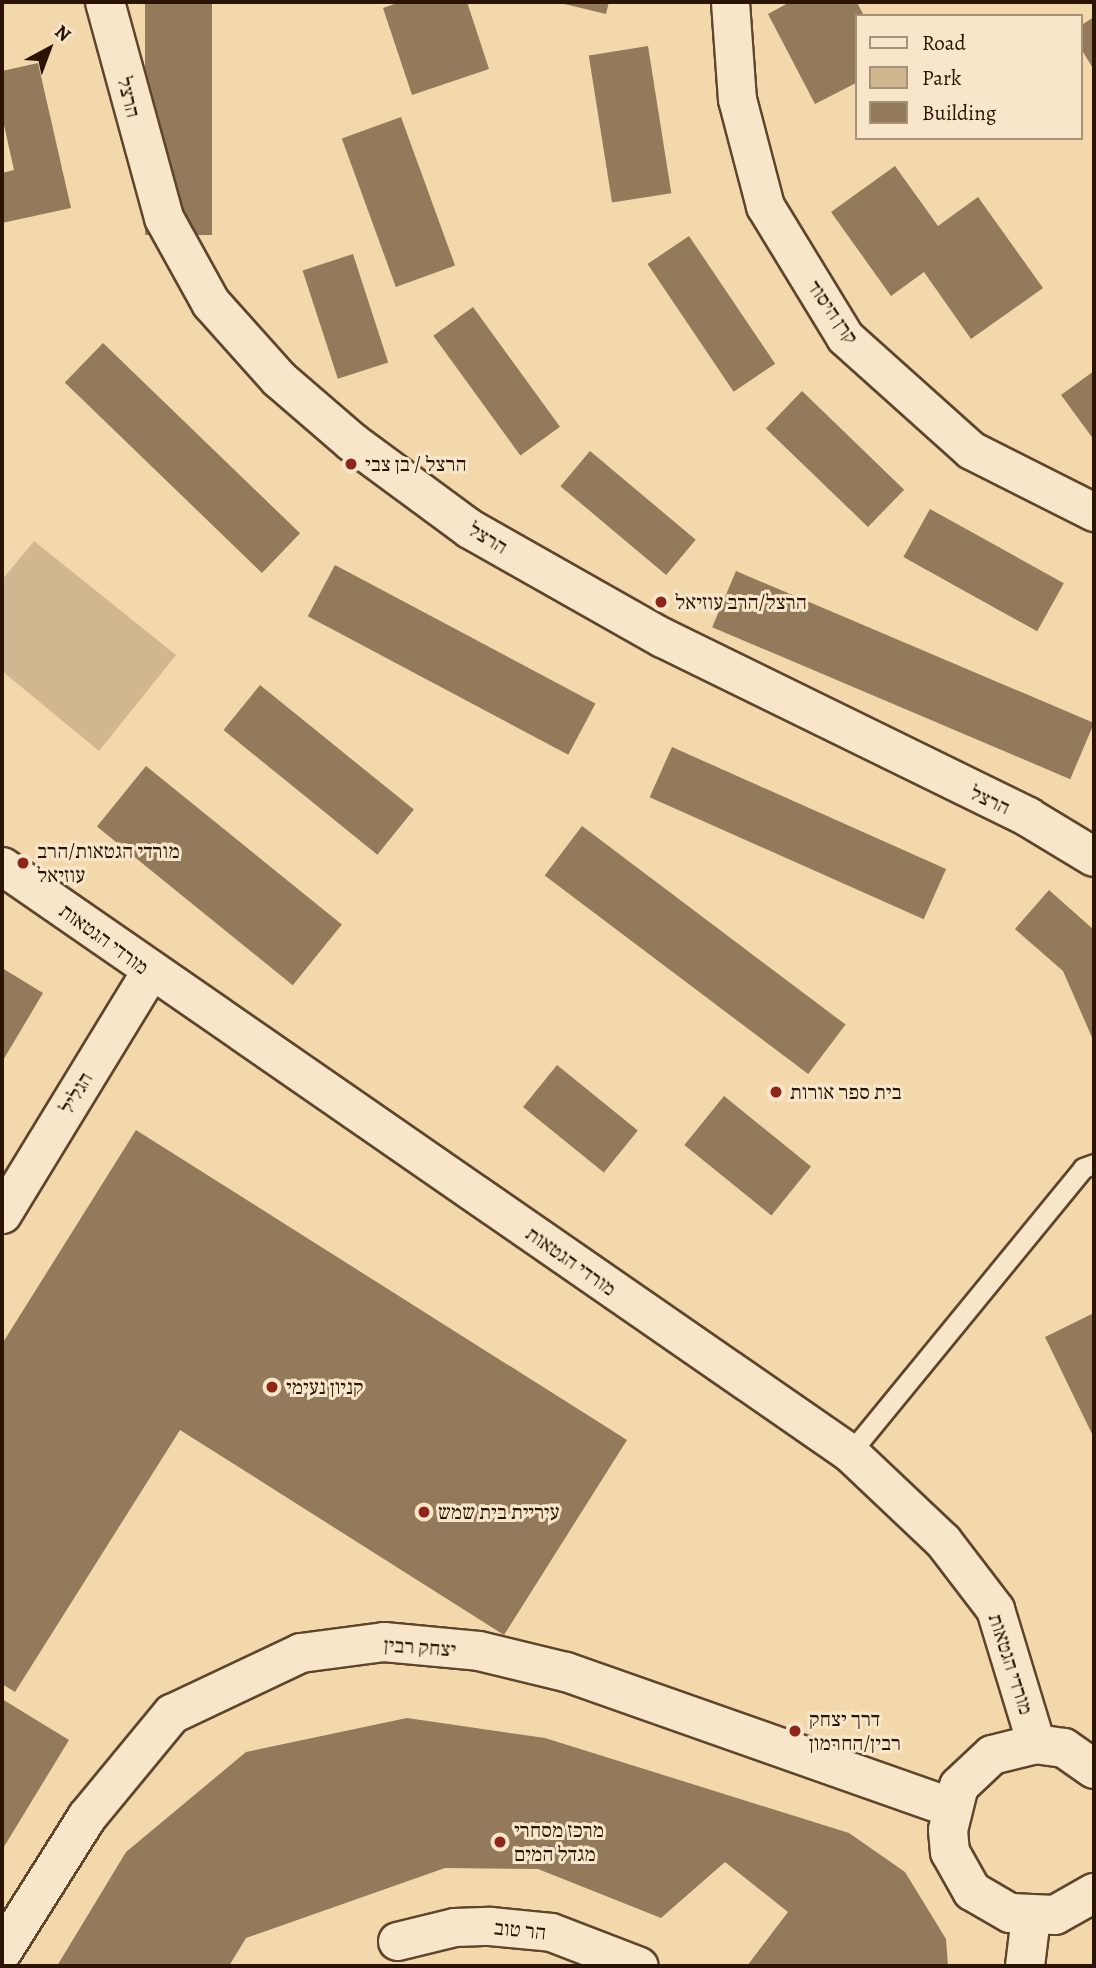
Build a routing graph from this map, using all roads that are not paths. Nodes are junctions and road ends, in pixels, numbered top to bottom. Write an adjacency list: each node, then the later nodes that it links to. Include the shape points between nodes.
1 (105, 2): 4 (street, הרצל, via 164,218 211,303 279,379 352,442 470,529 663,638 1028,817)
2 (730, 2): 3 (street, קרן היסוד, via 737,99 765,206 845,337 971,450)
3 (1094, 512)
4 (1094, 857)
5 (2, 866): 6 (street, מורדי הגטאות)
6 (150, 972): 8 (street, הגליל); 9 (street, מורדי הגטאות)
7 (1094, 1164): 9 (lane, via 1083,1168)
8 (2, 1214)
9 (850, 1453): 10 (street, מורדי הגטאות, via 943,1541 995,1609)
10 (1036, 1744): 11 (street, via 1063,1748); 12 (street, via 992,1755 959,1786)
11 (1094, 1769)
12 (950, 1808): 14 (street, via 950,1852 972,1891 1000,1909); 16 (street, יצחק רבין, via 529,1663 479,1651 384,1642 301,1653 172,1714 87,1817)
13 (1094, 1893): 14 (street, via 1055,1915)
14 (1031, 1917): 18 (street)
15 (397, 1941): 17 (street, הר טוב, via 454,1927 551,1932)
16 (2, 1952)
17 (639, 1966)
18 (1025, 1966)

